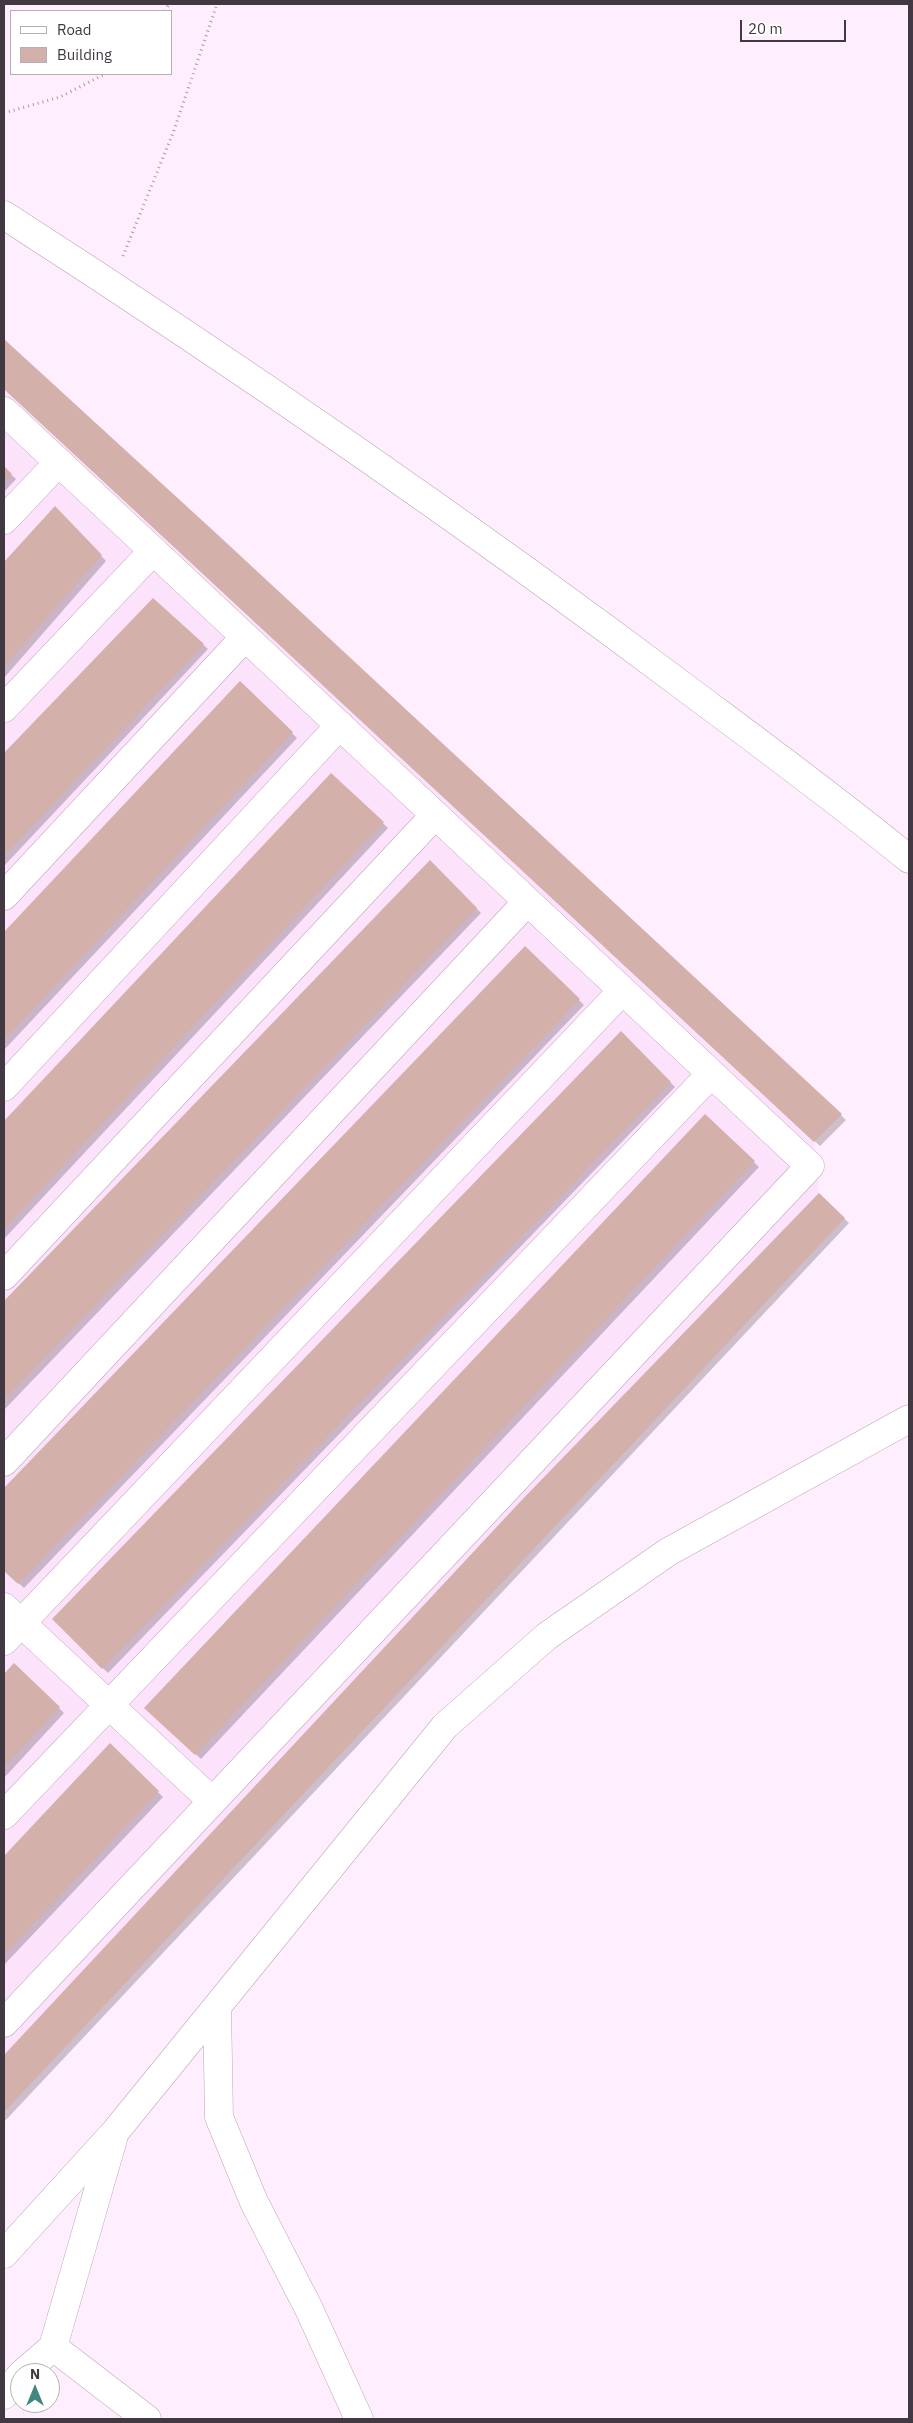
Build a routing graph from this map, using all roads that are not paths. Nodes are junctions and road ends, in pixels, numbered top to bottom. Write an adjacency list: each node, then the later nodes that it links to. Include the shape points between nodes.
1 (4, 215): 10 (street, via 205,345 551,587 854,814)
2 (4, 411): 3 (street)
3 (58, 462): 4 (street); 5 (street)
4 (4, 520)
5 (153, 551): 6 (street); 7 (street)
6 (245, 637): 8 (street); 11 (street)
7 (4, 708)
8 (340, 725): 9 (street); 15 (street)
9 (435, 815): 12 (street); 16 (street)
10 (909, 859)
11 (4, 896)
12 (527, 902): 13 (street); 18 (street)
13 (622, 991): 14 (street); 19 (street)
14 (711, 1074): 20 (street); 21 (street, via 810,1166)
15 (4, 1087)
16 (4, 1276)
17 (909, 1419): 23 (street, via 668,1552 547,1636 445,1726)
18 (4, 1462)
19 (9, 1623): 20 (street)
20 (108, 1705): 21 (street); 22 (street)
21 (212, 1801): 24 (street)
22 (4, 1815)
23 (216, 2007): 25 (street); 30 (street, via 219,2117 254,2202 309,2309)
24 (4, 2023)
25 (115, 2132): 26 (street); 27 (street)
26 (4, 2254)
27 (53, 2347): 28 (street); 29 (street)
28 (35, 2363)
29 (147, 2419)
30 (359, 2419)

